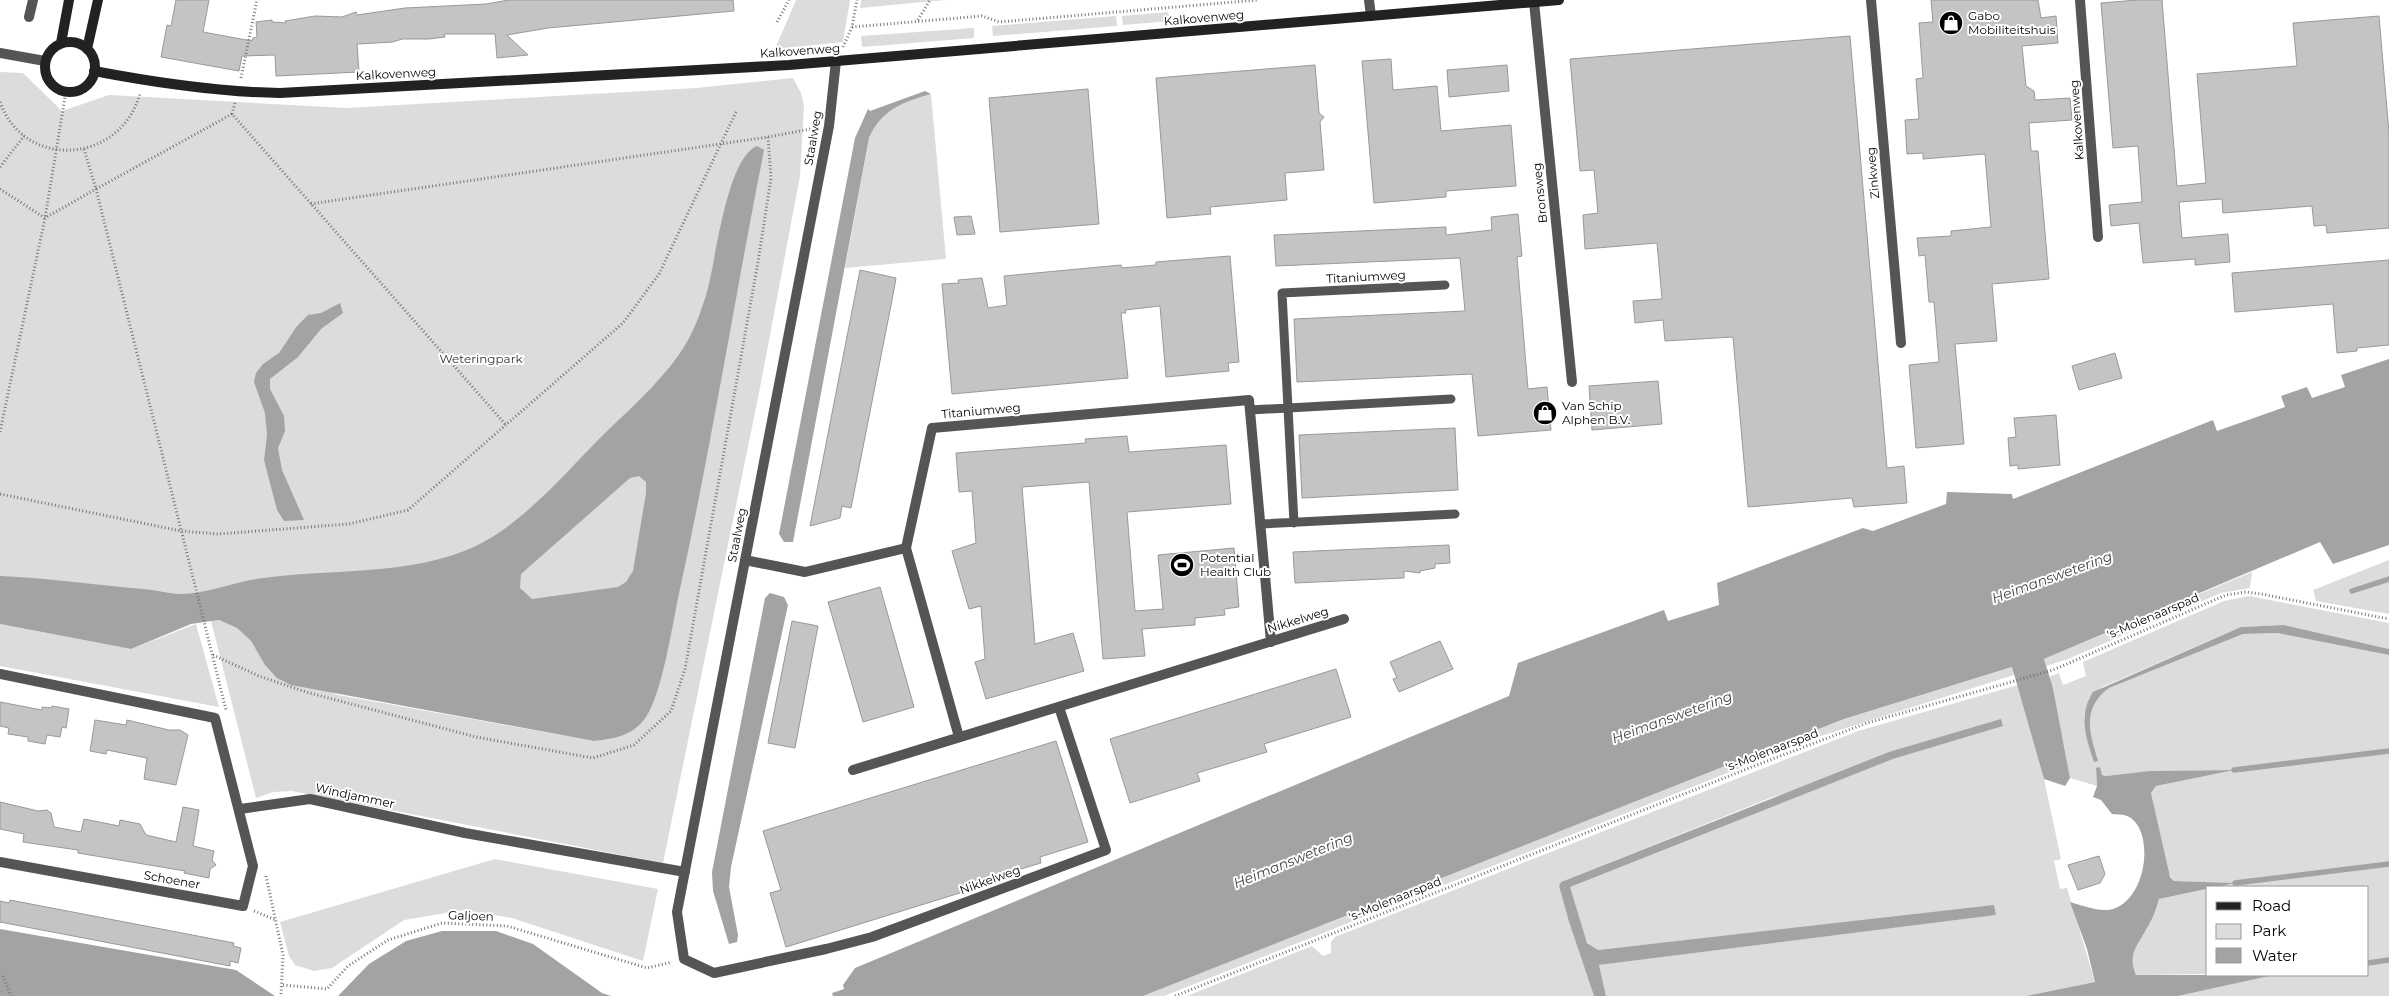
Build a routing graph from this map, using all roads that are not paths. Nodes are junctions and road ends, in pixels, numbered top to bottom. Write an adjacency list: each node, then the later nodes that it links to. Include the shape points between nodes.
1 (33, 0): 11 (street)
2 (69, 0): 12 (street)
3 (98, 0): 13 (street)
4 (1369, 0): 10 (street)
5 (1559, 0): 9 (street, Kalkovenweg)
6 (1871, 0): 20 (street, Zinkweg)
7 (2080, 0): 18 (street, Kalkovenweg)
8 (1508, 2): 9 (street, Kalkovenweg); 10 (street, Kalkovenweg)
9 (1534, 2): 21 (street, Bronsweg)
10 (1371, 16): 16 (street, Kalkovenweg)
11 (29, 17)
12 (61, 43): 13 (street, via 75,42); 15 (street, via 51,50)
13 (87, 49): 17 (street, via 94,59)
14 (0, 53): 15 (street)
15 (45, 61): 17 (street, via 51,83 66,91 84,87)
16 (836, 61): 17 (street, Kalkovenweg, via 280,93 182,87); 29 (street, Staalweg, via 829,126)
17 (94, 71)
18 (2098, 237)
19 (1445, 285): 23 (lane, Titaniumweg, via 1282,294)
20 (1901, 343)
21 (1572, 382)
22 (1451, 399): 23 (lane)
23 (1288, 408): 24 (lane); 26 (lane, Titaniumweg)
24 (1250, 410): 27 (street); 28 (street, Titaniumweg, via 1249,400 932,428)
25 (1456, 514): 26 (lane)
26 (1294, 523): 27 (lane)
27 (1260, 524): 31 (street)
28 (906, 548): 29 (street, via 805,572); 34 (street)
29 (745, 560): 38 (street, Staalweg)
30 (1344, 619): 31 (street, Nikkelweg)
31 (1271, 642): 33 (street, Nikkelweg)
32 (0, 674): 36 (street, via 215,718)
33 (1059, 707): 34 (street, Nikkelweg); 39 (street, Nikkelweg, via 1106,850 872,937 714,973)
34 (959, 738): 35 (street, Nikkelweg)
35 (853, 770)
36 (240, 809): 37 (street, Schoener, via 253,866 243,906); 38 (street, Windjammer, via 310,799 465,832)
37 (0, 862)
38 (685, 872): 39 (street, Staalweg, via 677,912)
39 (684, 959)

